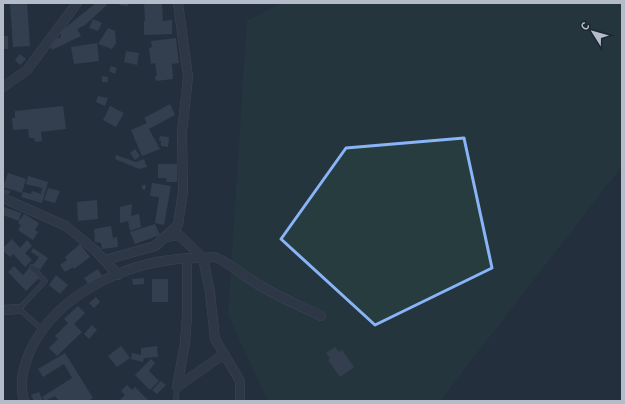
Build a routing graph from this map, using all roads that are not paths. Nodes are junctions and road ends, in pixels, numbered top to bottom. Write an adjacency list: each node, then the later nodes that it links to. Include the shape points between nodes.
1 (77, 3): 3 (street, via 27,70)
2 (178, 3): 5 (street, via 188,77 182,132 183,191 178,225)
3 (3, 87)
4 (3, 198): 8 (street, via 66,226)
5 (165, 237): 7 (street, via 179,235); 8 (street, via 154,246)
6 (187, 258): 7 (street); 10 (street, via 153,263); 16 (street, via 185,344)
7 (203, 258): 13 (street, via 214,257 263,287); 15 (street, via 215,339)
8 (105, 260): 10 (street)
9 (32, 267): 11 (lane, via 45,281)
10 (118, 275): 14 (street, via 89,288 60,309)
11 (19, 309): 12 (street); 14 (lane)
12 (3, 310)
13 (321, 316)
14 (43, 330): 17 (street, via 36,338 23,367 21,391)
15 (224, 354): 16 (street); 19 (street, via 240,381)
16 (177, 387): 18 (lane)
17 (24, 401)
18 (176, 401)
19 (240, 401)

